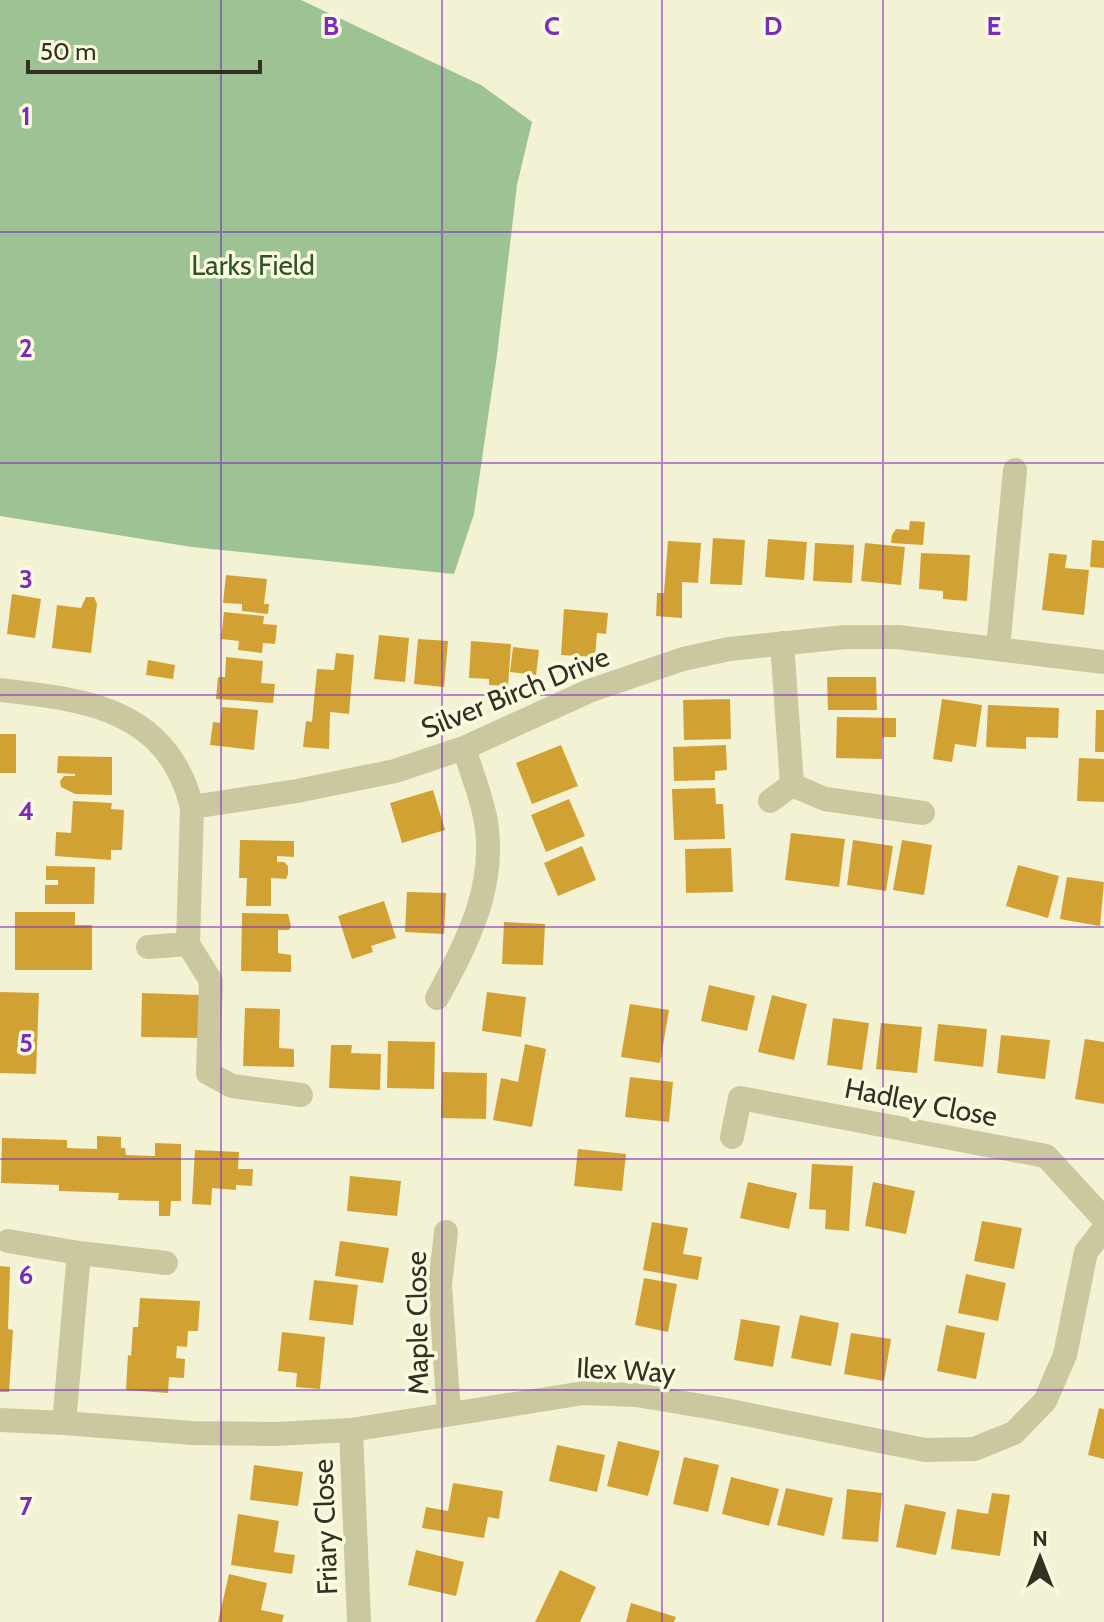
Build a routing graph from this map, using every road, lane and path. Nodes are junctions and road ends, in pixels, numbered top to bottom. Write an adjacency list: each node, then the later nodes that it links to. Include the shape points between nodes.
1 (1015, 470): 3 (street)
2 (782, 643): 3 (street, Silver Birch Drive, via 897,637); 6 (street, Silver Birch Drive, via 683,659 589,691); 7 (street)
3 (998, 648): 4 (street, Silver Birch Drive)
4 (1104, 662)
5 (0, 690): 9 (street, via 85,701 116,711 177,765)
6 (464, 748): 9 (street, Silver Birch Drive, via 395,771); 13 (street, via 484,811 487,879 469,940)
7 (792, 785): 8 (street); 10 (street, via 825,799)
8 (770, 801)
9 (192, 807): 11 (street)
10 (923, 813)
11 (188, 944): 12 (street); 14 (street, via 211,981 208,1073 232,1086)
12 (148, 947)
13 (437, 998)
14 (301, 1095)
15 (732, 1137): 16 (street, Hadley Close, via 740,1098 1046,1156)
16 (1104, 1219)
17 (1104, 1229): 22 (street, Ilex Way, via 1086,1252 1065,1355 1045,1401 1014,1433 974,1449 925,1450 636,1395 584,1393)
18 (446, 1232): 22 (street, Maple Close, via 440,1285)
19 (8, 1241): 20 (street)
20 (79, 1253): 21 (street); 24 (street)
21 (166, 1263)
22 (449, 1413): 25 (street, Ilex Way)
23 (0, 1420): 24 (street, Ilex Way)
24 (64, 1423): 25 (street, Ilex Way, via 192,1433)
25 (351, 1430): 26 (street, Friary Close)
26 (359, 1622)

